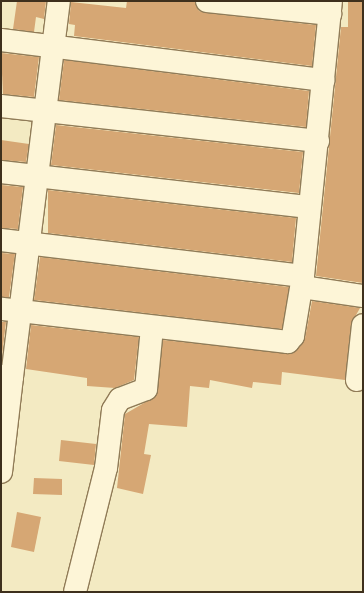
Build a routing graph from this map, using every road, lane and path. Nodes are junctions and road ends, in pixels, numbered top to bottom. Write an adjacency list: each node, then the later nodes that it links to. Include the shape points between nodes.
1 (59, 1): 5 (street)
2 (207, 1): 3 (street)
3 (331, 7): 6 (street)
4 (1, 40): 5 (street)
5 (54, 48): 6 (street); 8 (street)
6 (324, 80): 9 (street)
7 (1, 106): 8 (street)
8 (46, 112): 9 (street); 11 (street)
9 (318, 141): 12 (street)
10 (1, 172): 11 (street)
11 (37, 176): 12 (street); 14 (street)
12 (309, 207): 15 (street)
13 (1, 240): 14 (street)
14 (30, 243): 15 (street); 17 (street)
15 (303, 282): 16 (street); 19 (street, via 293,336 288,342)
16 (363, 296)
17 (11, 310): 19 (street); 20 (street)
18 (363, 325): 21 (street)
19 (152, 328): 23 (street, via 146,389 120,399 113,410 99,505)
20 (6, 377): 22 (street)
21 (357, 380)
22 (1, 472)
23 (74, 592)

